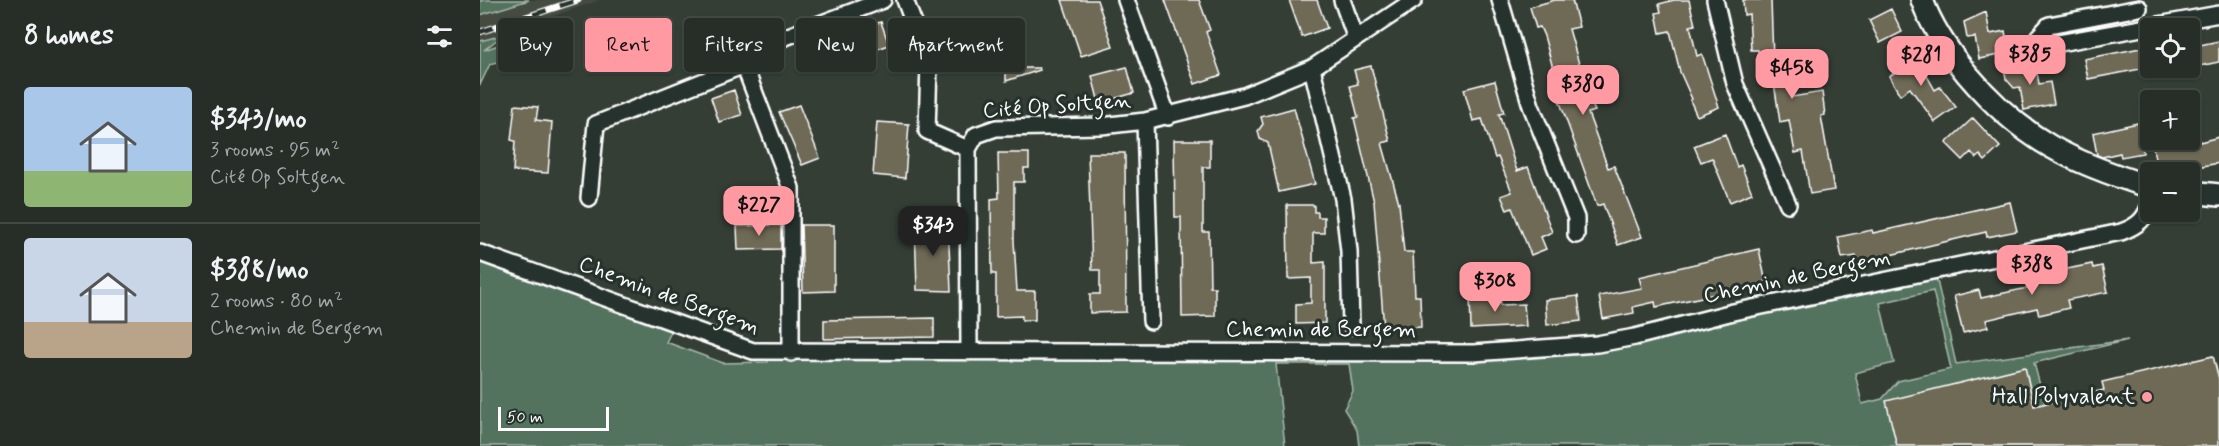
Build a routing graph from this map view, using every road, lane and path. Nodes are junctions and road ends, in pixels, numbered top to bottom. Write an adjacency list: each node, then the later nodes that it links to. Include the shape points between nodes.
1 (883, 0): 13 (street)
2 (905, 0): 20 (street, via 929,64 927,130)
3 (1126, 0): 18 (street, Cité Op Soltgen)
4 (1342, 0): 14 (street)
5 (1414, 0): 14 (street, Cité Op Soltgen)
6 (1500, 0): 27 (street, via 1530,106 1576,218)
7 (1715, 0): 25 (street, via 1735,84)
8 (1922, 0): 21 (main road, via 1950,54 2015,124 2072,159)
9 (2138, 4): 12 (street, via 2049,25 2038,37 2048,45)
10 (2219, 14): 11 (street)
11 (2197, 18)
12 (2140, 29)
13 (784, 38)
14 (1356, 39): 15 (street, Cité Op Soltgen)
15 (1312, 68): 18 (street, Cité Op Soltgen, via 1244,96); 30 (street, via 1343,199)
16 (726, 72): 24 (street, via 596,124)
17 (747, 72): 32 (street, via 790,188)
18 (1168, 117): 19 (street, Cité Op Soltgen)
19 (1145, 121): 20 (street, Cité Op Soltgen, via 996,128 976,135); 29 (street, Cité Op Soltgen)
20 (968, 149): 31 (street, Cité Op Soltgen)
21 (2140, 184)
22 (2200, 193): 23 (main road)
23 (2219, 195)
24 (589, 198)
25 (1788, 204)
26 (2141, 222): 31 (street, Chemin de Bergem, via 2121,232 1597,344 1474,353)
27 (1576, 235)
28 (480, 253): 32 (street, Chemin de Bergem, via 753,351)
29 (1151, 321)
30 (1351, 326)
31 (969, 352): 32 (street, Chemin de Bergem)
32 (791, 353)

